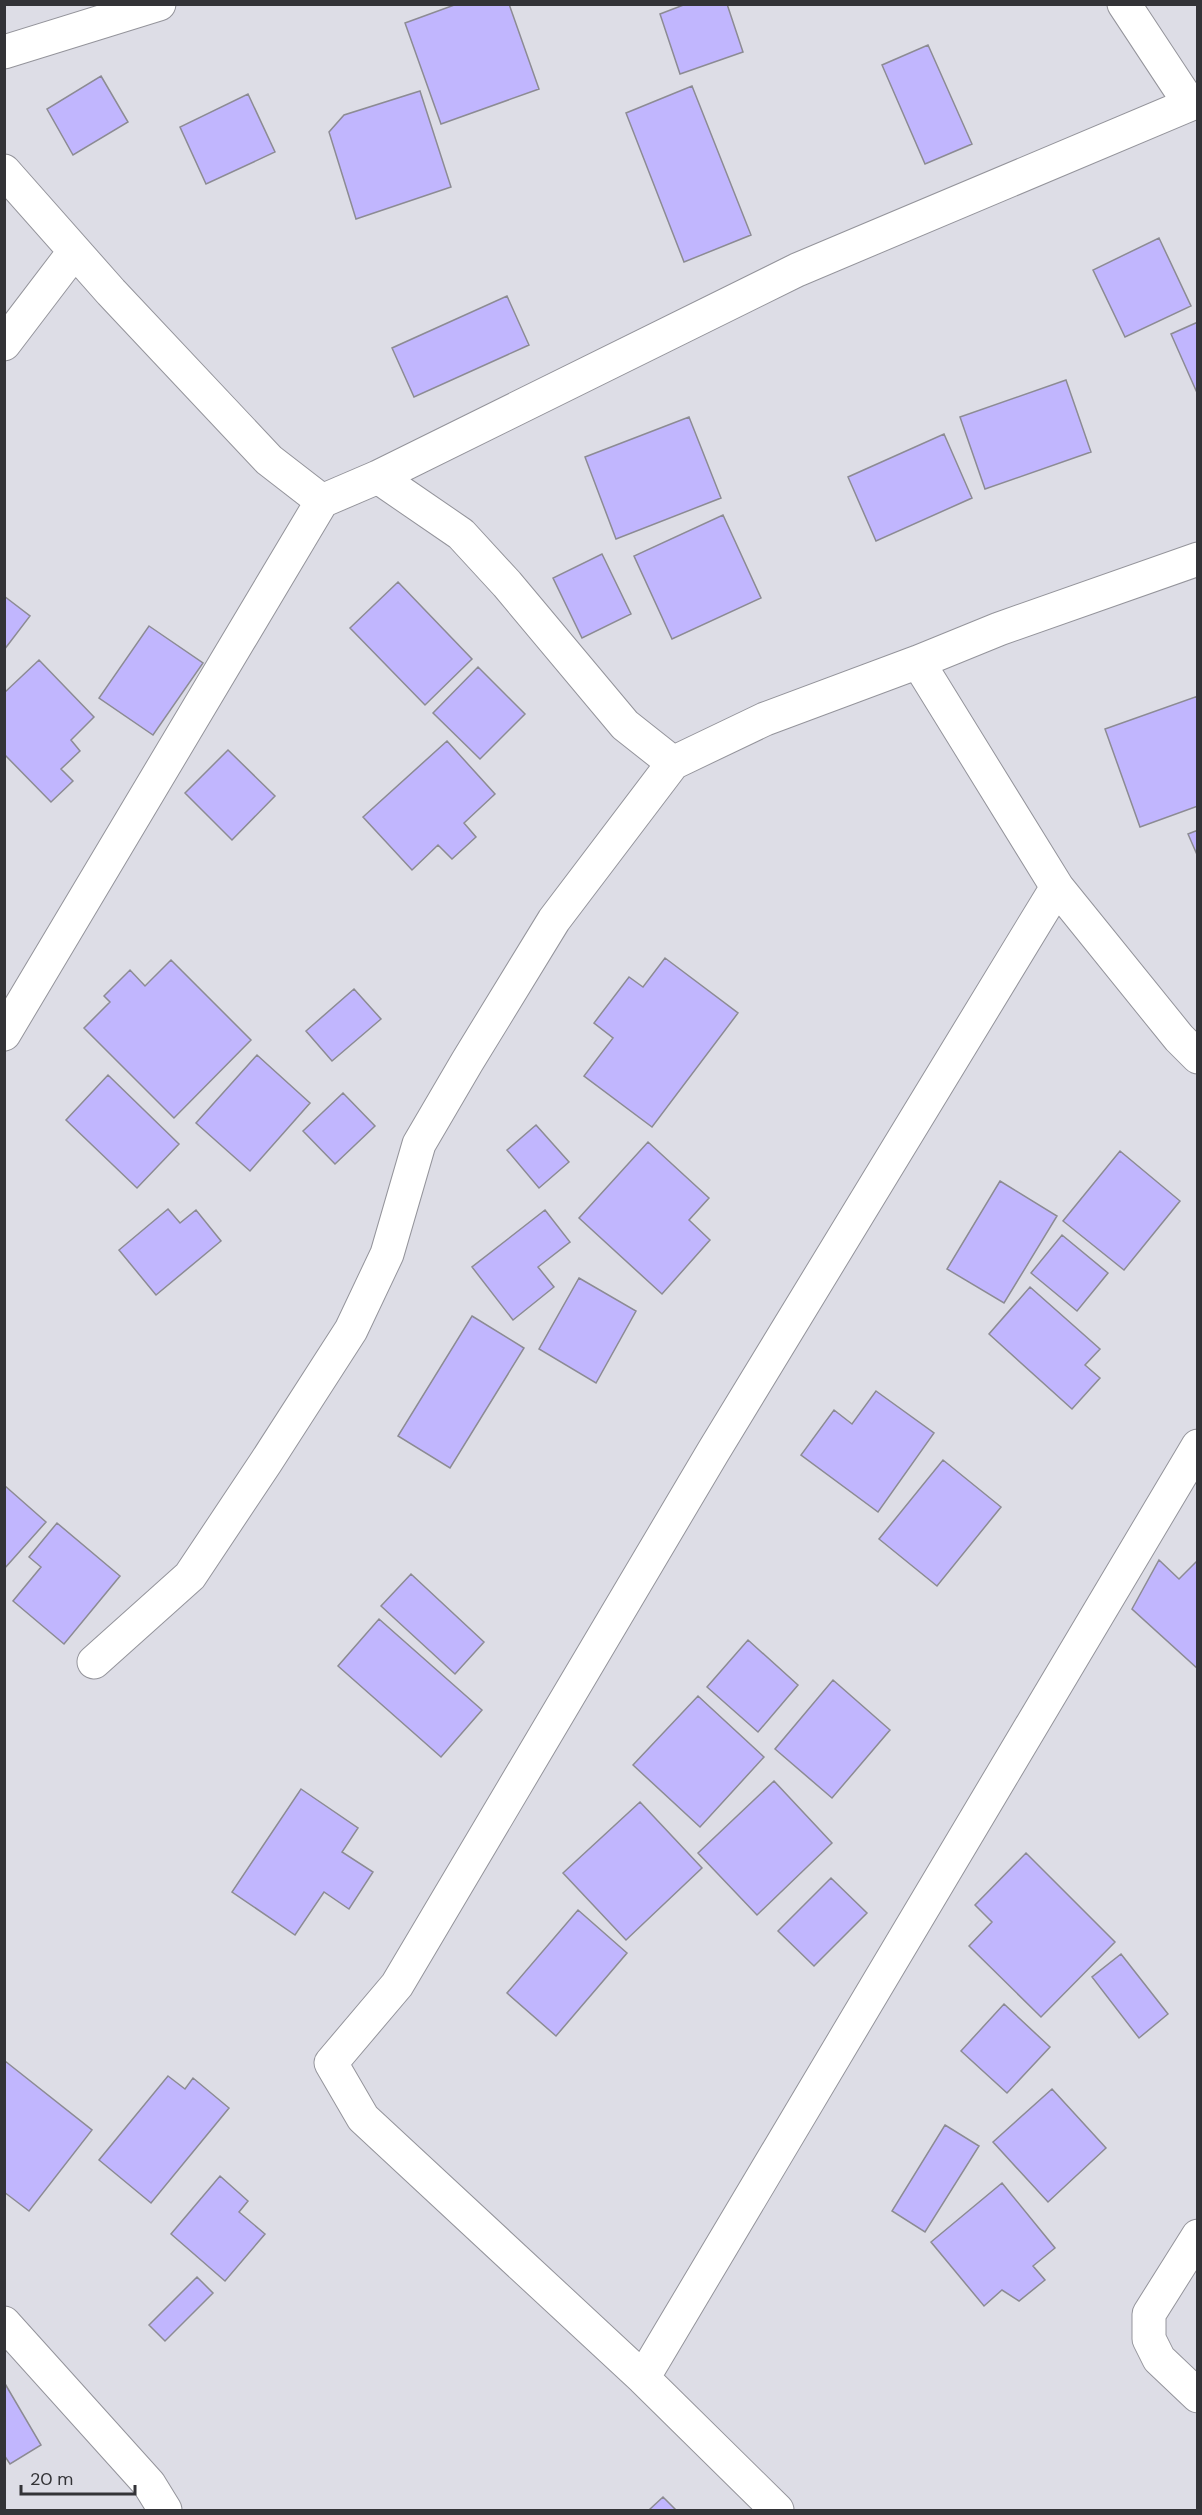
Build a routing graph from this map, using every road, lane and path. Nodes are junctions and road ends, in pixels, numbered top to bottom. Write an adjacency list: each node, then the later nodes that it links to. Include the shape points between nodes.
1 (159, 4): 3 (street)
2 (1124, 4): 4 (street)
3 (4, 52)
4 (1194, 102): 8 (street, via 797,270)
5 (4, 171): 6 (street)
6 (74, 252): 7 (street); 9 (street, via 269,460)
7 (4, 344)
8 (378, 477): 9 (street); 12 (street, via 461,534 625,725)
9 (322, 501): 14 (street)
10 (1197, 559): 11 (street)
11 (918, 662): 12 (street, via 765,719); 13 (street)
12 (673, 763): 17 (street, via 554,920 419,1144 387,1254 351,1330 190,1576)
13 (1057, 886): 15 (street); 20 (street, via 713,1452 397,1985 331,2063 363,2118)
14 (4, 1034)
15 (1197, 1057)
16 (1197, 1446): 20 (street)
17 (94, 1662)
18 (1197, 2236): 21 (street, via 1149,2314 1149,2339 1159,2359)
19 (4, 2323): 22 (street, via 149,2484)
20 (643, 2378): 23 (street)
21 (1197, 2396)
22 (165, 2511)
23 (777, 2511)

